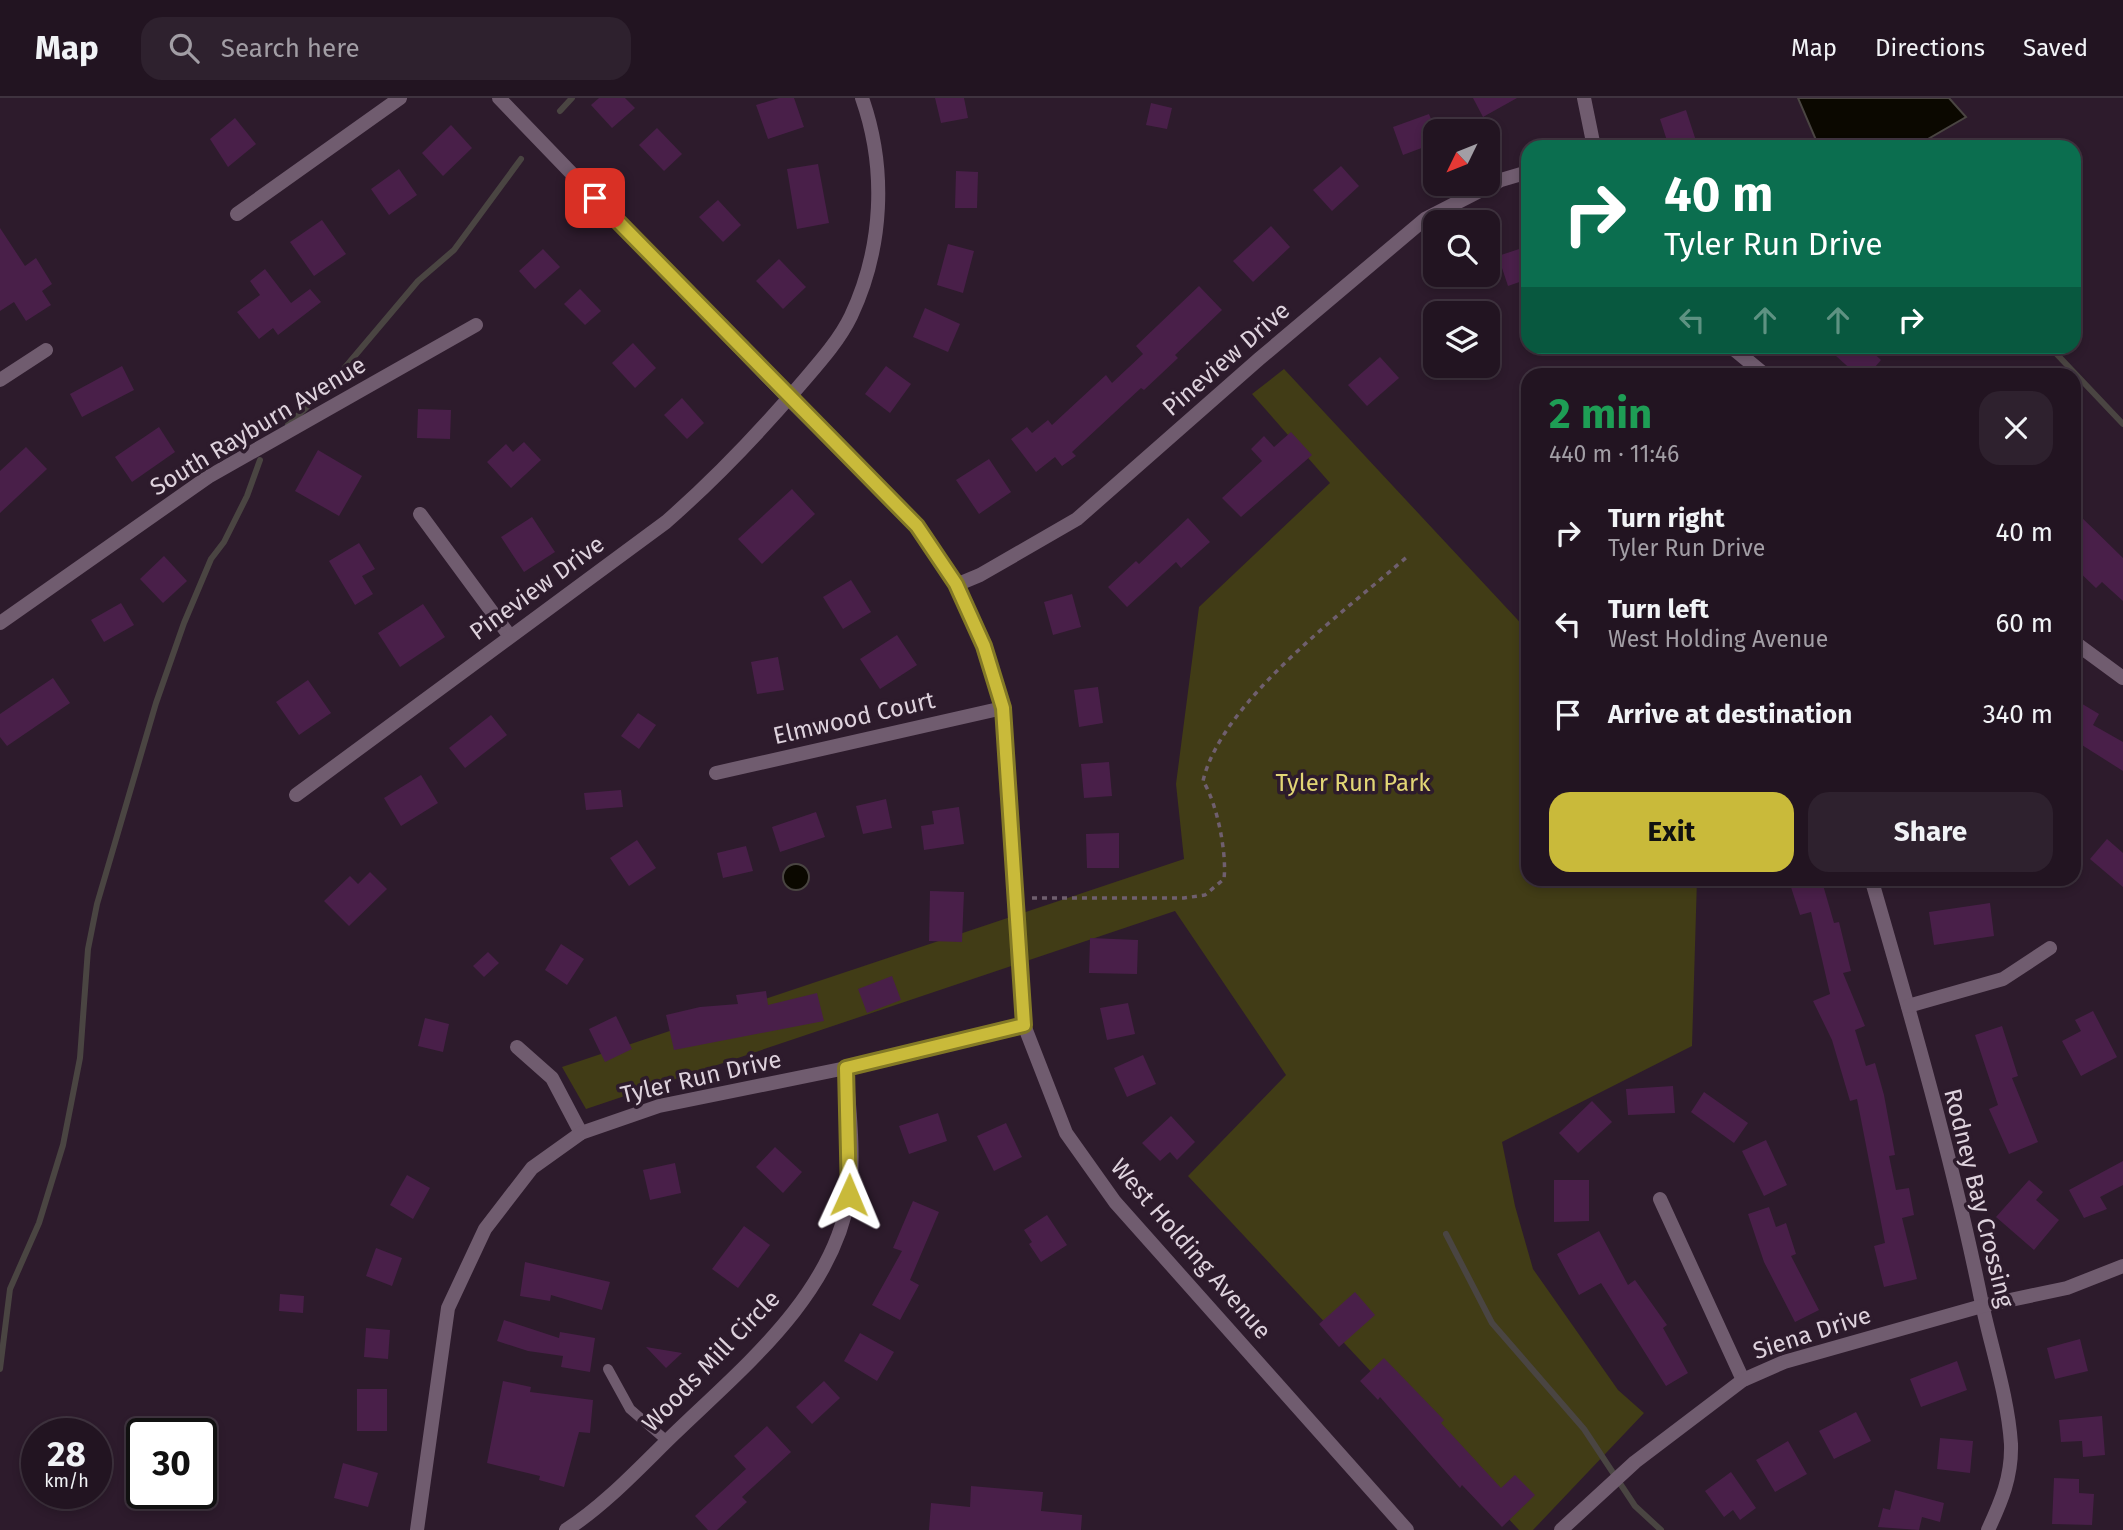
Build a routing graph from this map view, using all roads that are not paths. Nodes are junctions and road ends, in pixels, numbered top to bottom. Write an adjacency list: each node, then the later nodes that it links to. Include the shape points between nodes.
1 (400, 98): 7 (street)
2 (499, 98): 13 (street, West Holding Avenue)
3 (862, 98): 13 (street, Pineview Drive, via 877,154 878,232 850,318)
4 (1584, 98): 5 (street)
5 (1593, 140)
6 (1521, 174): 15 (street, Pineview Drive, via 1425,219 1077,519)
7 (237, 214)
8 (476, 325): 16 (street, South Rayburn Avenue, via 208,477)
9 (46, 350): 12 (street)
10 (1738, 354): 11 (street)
11 (1751, 368)
12 (0, 380)
13 (789, 399): 15 (street, West Holding Avenue, via 917,526); 17 (street, Pineview Drive, via 712,482 666,522)
14 (420, 514): 17 (street)
15 (956, 584): 20 (street, West Holding Avenue, via 984,646)
16 (0, 623)
17 (509, 635): 22 (street, Pineview Drive)
18 (2081, 647): 19 (street)
19 (2123, 678)
20 (1003, 708): 21 (street, Elmwood Court); 26 (street, West Holding Avenue)
21 (716, 772)
22 (296, 795)
23 (1873, 886): 25 (street, Rodney Bay Crossing)
24 (2050, 948): 25 (street, via 2003,979)
25 (1908, 1006): 32 (street, Rodney Bay Crossing)
26 (1024, 1025): 28 (street, Tyler Run Drive); 38 (street, West Holding Avenue, via 1066,1133 1115,1202)
27 (516, 1047): 29 (street, via 552,1078)
28 (846, 1068): 29 (street, Tyler Run Drive, via 659,1106); 35 (street, Woods Mill Circle, via 849,1195 834,1243 811,1286 780,1328)
29 (581, 1133): 36 (street, Tyler Run Drive, via 532,1168 485,1229 448,1308)
30 (1660, 1199): 34 (street)
31 (2123, 1266): 32 (street, Siena Drive, via 2067,1288)
32 (1982, 1306): 34 (street, Siena Drive, via 1784,1362); 40 (street, Rodney Bay Crossing, via 2011,1446 2008,1487)
33 (608, 1369): 35 (lane, via 630,1409)
34 (1743, 1380): 39 (street, Siena Drive, via 1635,1462)
35 (667, 1441): 37 (street, Woods Mill Circle)
36 (416, 1530)
37 (566, 1530)
38 (1408, 1530)
39 (1561, 1530)
40 (1988, 1530)

